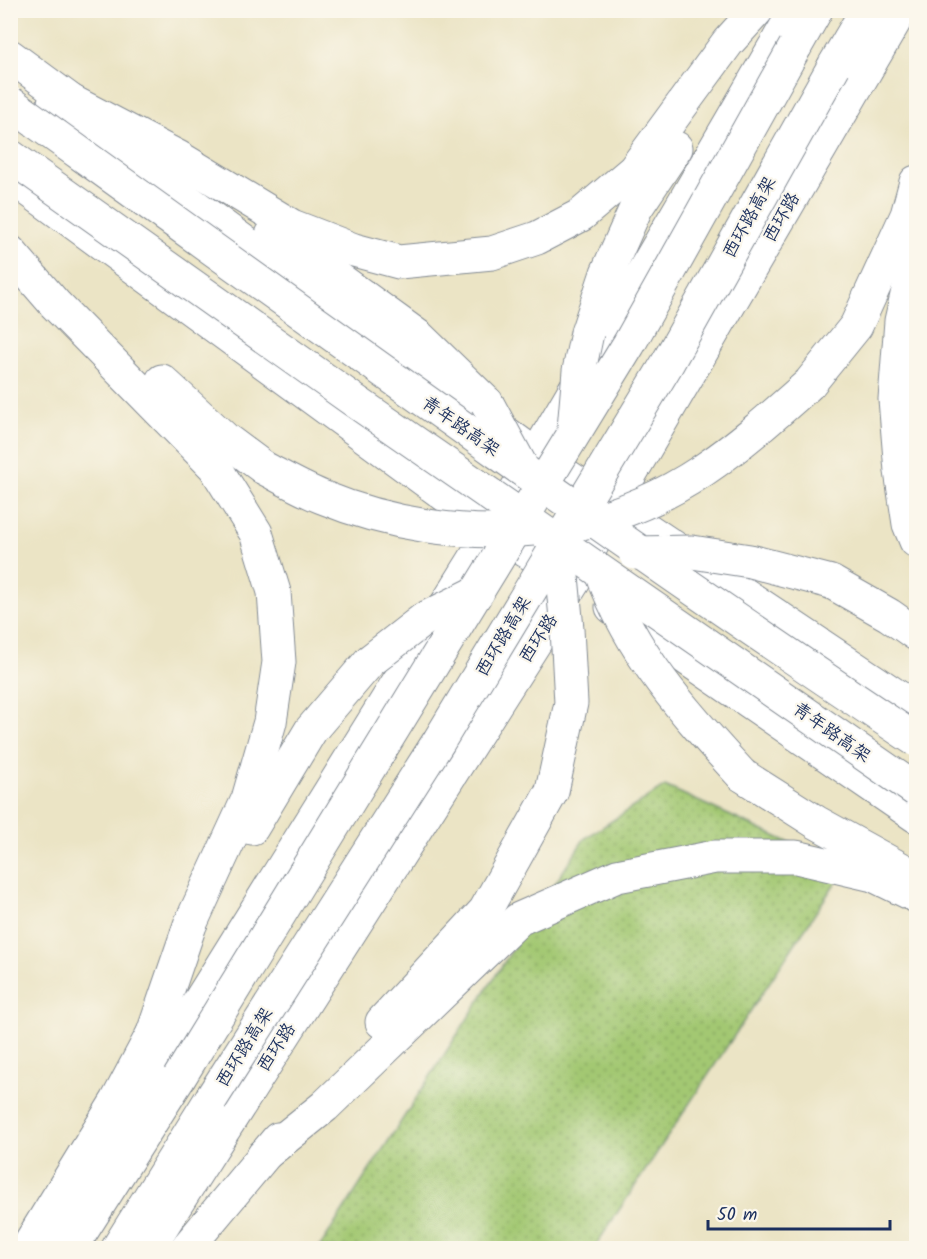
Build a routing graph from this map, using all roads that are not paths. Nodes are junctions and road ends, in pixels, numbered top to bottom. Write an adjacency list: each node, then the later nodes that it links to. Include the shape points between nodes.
1 (757, 10): 9 (main road, via 728,42 634,170 581,215 537,238 492,254 399,262 354,250 292,226 178,157)
2 (765, 10): 27 (main road, bridge, via 636,208 587,333 574,419 588,536 608,590 635,645 676,703 742,775 816,822)
3 (796, 10): 17 (main road)
4 (816, 10): 33 (main road, bridge, via 629,344)
5 (867, 10): 34 (main road, 西环路高架, bridge, via 667,364 439,741)
6 (901, 10): 18 (main road, 西环路)
7 (10, 56): 9 (main road)
8 (10, 72): 17 (main road)
9 (67, 99): 30 (main road, bridge, via 183,180 310,258 419,337 487,403 531,484 560,555 571,703 552,791 485,911)
10 (10, 103): 24 (main road, 青年路高架, bridge, via 742,624)
11 (10, 156): 25 (main road, 青年路高架, bridge, via 352,399)
12 (10, 176): 19 (main road)
13 (916, 182): 14 (main road, bridge, via 907,215 856,326 809,384 732,452 677,486 617,515 519,531 448,528 380,517 321,497 264,468 225,439)
14 (10, 241)
15 (10, 252): 29 (main road, via 55,304 215,467 256,533 274,592 279,662 270,722 248,800 190,925)
16 (916, 256): 20 (main road, via 901,321 895,399 900,471 909,524)
17 (537, 456): 18 (main road); 19 (main road)
18 (611, 507): 21 (main road, 西环路); 23 (main road)
19 (493, 530): 21 (main road); 32 (main road)
20 (916, 541)
21 (574, 581): 26 (main road); 35 (main road, 西环路)
22 (916, 634): 29 (main road, bridge, via 831,582 750,561 692,552 625,553 569,563 500,581 424,619 370,661 310,730 237,852)
23 (916, 709)
24 (916, 740)
25 (916, 790)
26 (916, 816)
27 (916, 877)
28 (916, 896): 30 (main road, via 873,875 796,857 715,856 617,876 519,919 325,1106)
29 (151, 1039): 31 (main road)
30 (264, 1155): 36 (main road)
31 (27, 1248)
32 (46, 1248)
33 (71, 1248)
34 (118, 1248)
35 (148, 1248)
36 (187, 1248)

